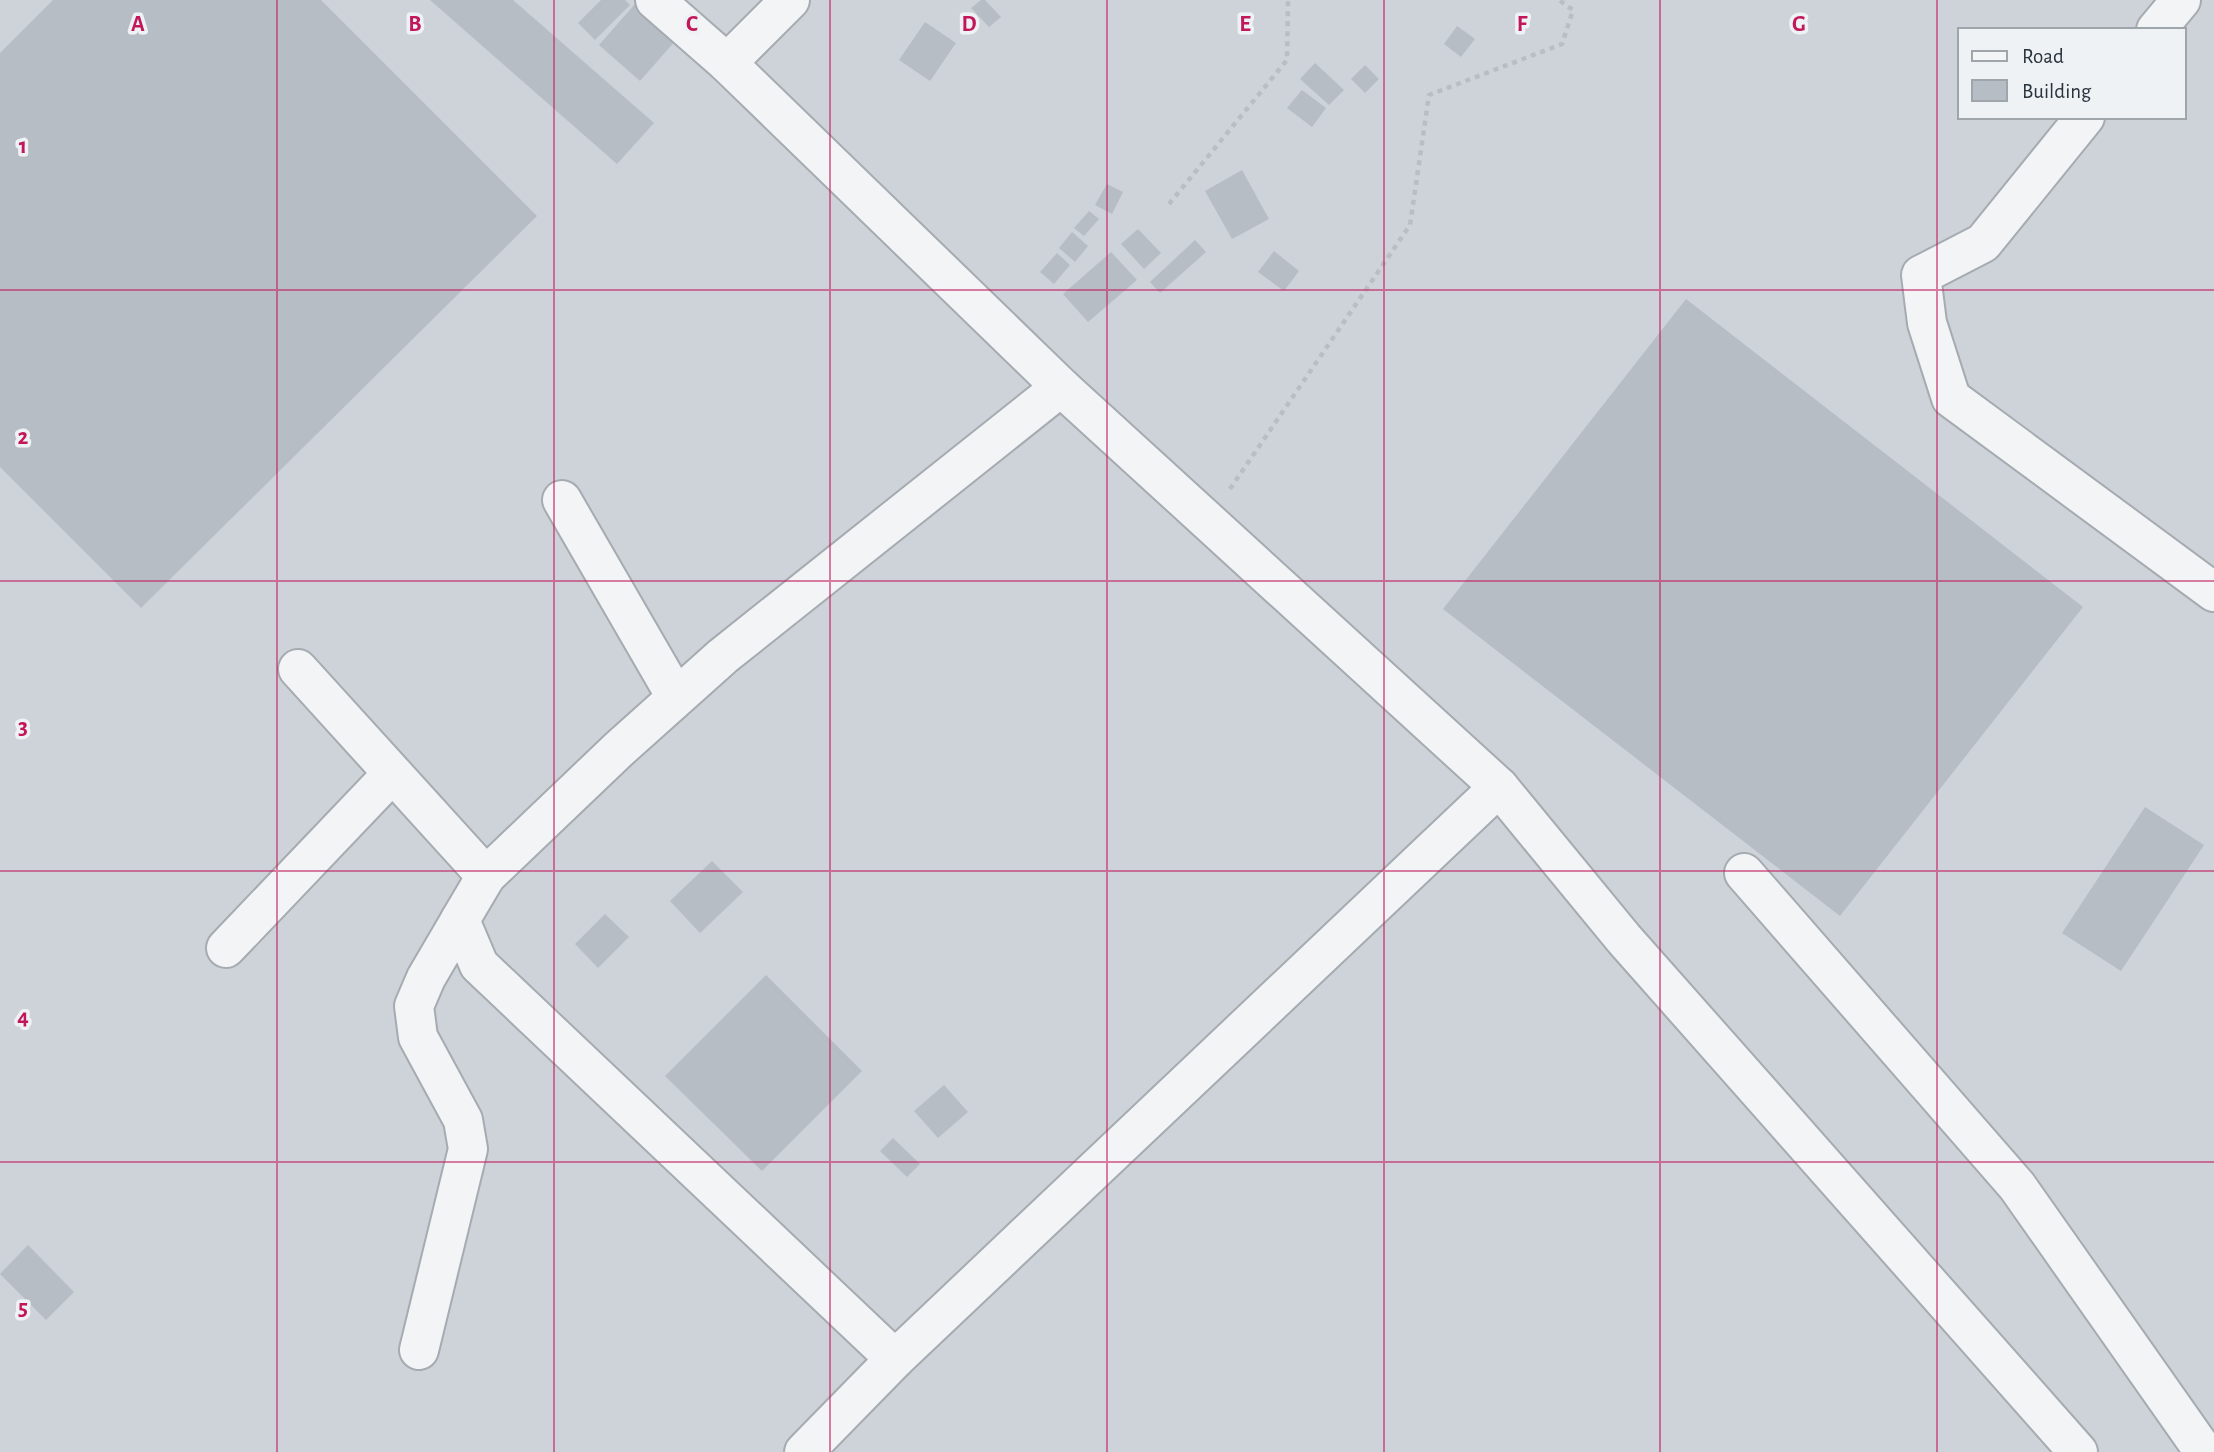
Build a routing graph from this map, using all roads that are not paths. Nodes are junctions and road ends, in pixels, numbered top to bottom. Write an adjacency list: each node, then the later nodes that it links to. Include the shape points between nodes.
1 (654, 0): 5 (street)
2 (790, 0): 5 (street)
3 (2181, 0): 4 (street)
4 (2159, 28)
5 (727, 62): 7 (street)
6 (2083, 119): 9 (street, via 1983,243 1922,275 1927,324 1951,398)
7 (1061, 387): 11 (street); 13 (street)
8 (562, 500): 11 (street)
9 (2214, 592)
10 (298, 669): 12 (street)
11 (676, 697): 15 (street)
12 (392, 774): 15 (street); 17 (street)
13 (1499, 787): 19 (street); 21 (street, via 1624,939)
14 (1744, 873): 22 (street, via 2017,1186)
15 (486, 876): 16 (street)
16 (460, 920): 18 (street, via 414,1006 418,1037 463,1120 468,1149); 19 (street, via 479,965)
17 (226, 948)
18 (419, 1350)
19 (895, 1359): 20 (street)
20 (804, 1452)
21 (2078, 1452)
22 (2204, 1452)

